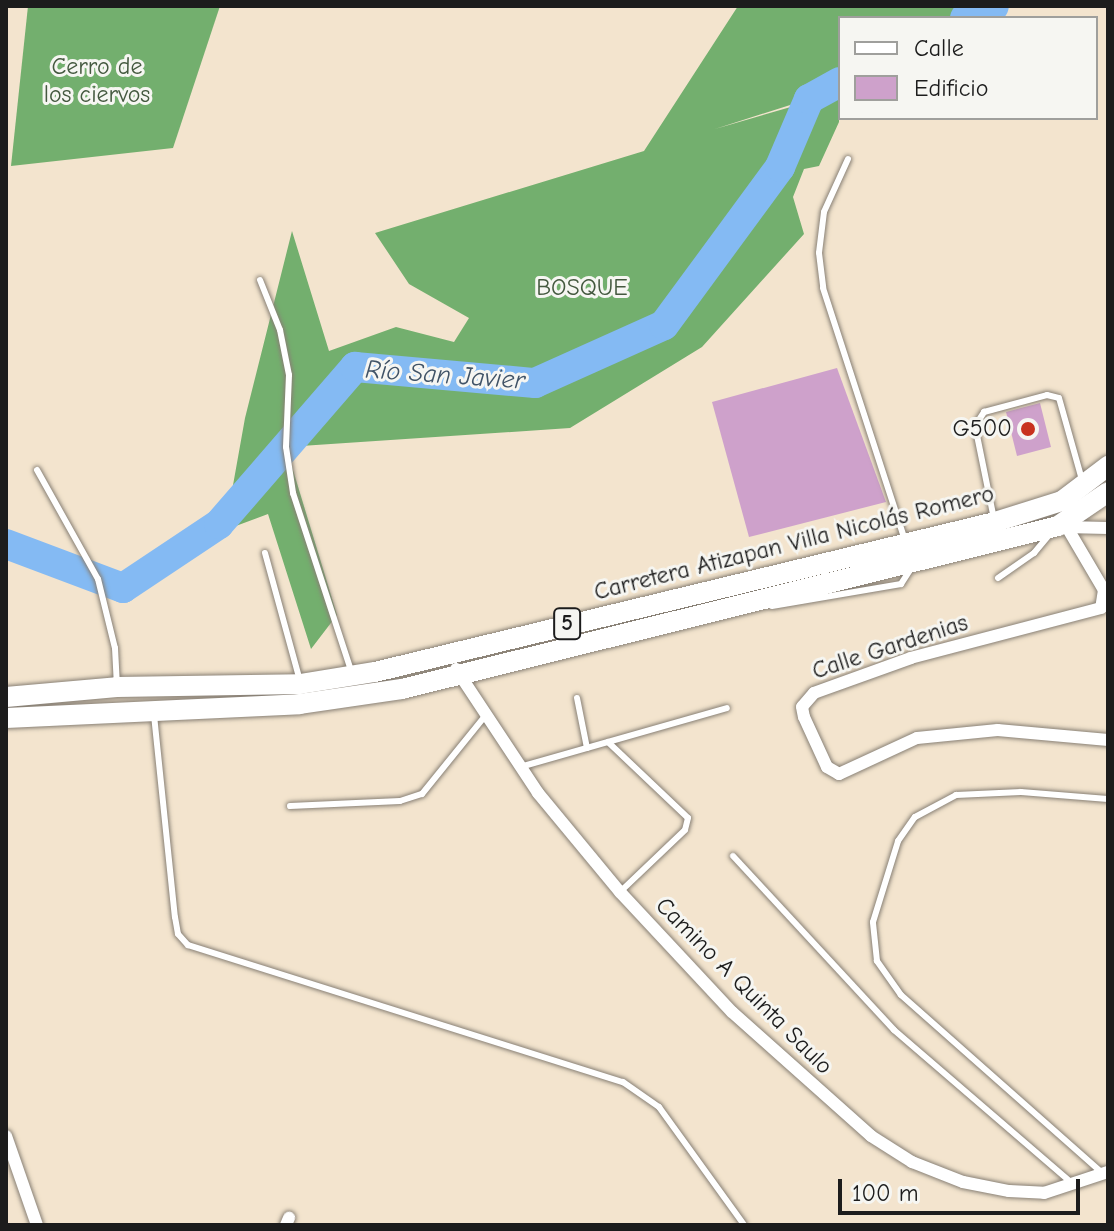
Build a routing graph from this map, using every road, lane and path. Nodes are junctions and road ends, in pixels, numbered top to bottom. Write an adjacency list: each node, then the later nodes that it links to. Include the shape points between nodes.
1 (848, 159): 11 (lane, via 824,212 819,253 823,288)
2 (260, 280): 17 (lane, via 280,330 289,375 286,447 293,493)
3 (1108, 466): 5 (main road, Carretera Atizapan Villa Nicolás Romero / 5)
4 (37, 470): 19 (lane, via 98,579 115,648)
5 (1084, 488): 7 (main road, Carretera Atizapan Villa Nicolás Romero / 5, via 1062,501); 7 (lane, via 1059,398 1047,395 984,412 975,426)
6 (1108, 492): 8 (main road, Carretera Atizapan Villa Nicolás Romero / 5)
7 (995, 522): 11 (main road, Carretera Atizapan Villa Nicolás Romero / 5)
8 (1063, 527): 9 (street); 11 (main road, Carretera Atizapan Villa Nicolás Romero / 5); 12 (lane); 13 (street)
9 (1108, 528)
10 (265, 553): 18 (lane)
11 (909, 553): 14 (main road, Carretera Atizapan Villa Nicolás Romero / 5); 16 (main road, Carretera Atizapan Villa Nicolás Romero / 5)
12 (998, 578)
13 (1106, 599): 27 (street, Calle Gardenias, via 1090,612 911,658 814,693 802,707 827,767 839,774 917,738 998,730)
14 (446, 653): 15 (main road, Carretera Atizapan Villa Nicolás Romero / 5); 16 (street, Camino A Quinta Saulo)
15 (399, 666): 17 (main road, Carretera Atizapan Villa Nicolás Romero / 5); 20 (lane)
16 (458, 673): 20 (main road, Carretera Atizapan Villa Nicolás Romero / 5); 25 (street, Camino A Quinta Saulo)
17 (353, 677): 18 (main road, Carretera Atizapan Villa Nicolás Romero / 5)
18 (300, 684): 19 (main road, Carretera Atizapan Villa Nicolás Romero / 5)
19 (117, 687): 21 (main road, Carretera Atizapan Villa Nicolás Romero / 5)
20 (402, 689): 23 (main road, Carretera Atizapan Villa Nicolás Romero / 5, via 300,704)
21 (6, 697)
22 (577, 698): 29 (lane)
23 (154, 707): 26 (main road, Carretera Atizapan Villa Nicolás Romero / 5); 39 (lane, via 175,917 178,934 188,945 643,1092)
24 (727, 708): 28 (lane)
25 (486, 715): 30 (street, Camino A Quinta Saulo); 32 (lane, via 422,794 400,801)
26 (6, 718)
27 (1108, 740)
28 (608, 742): 29 (lane); 34 (lane, via 688,818 685,830)
29 (587, 748): 30 (lane)
30 (520, 767): 34 (street, Camino A Quinta Saulo)
31 (1108, 799): 36 (lane, via 1021,792 956,795 915,817 898,841 873,922 877,961 901,995)
32 (290, 806)
33 (733, 856): 37 (lane, via 894,1030)
34 (620, 892): 37 (street, Camino A Quinta Saulo, via 732,1012 832,1104 902,1156 963,1182 1009,1191 1044,1193)
35 (6, 1136): 38 (street)
36 (1104, 1172): 37 (street, Camino A Quinta Saulo)
37 (1074, 1184)
38 (37, 1225)
39 (744, 1225)

